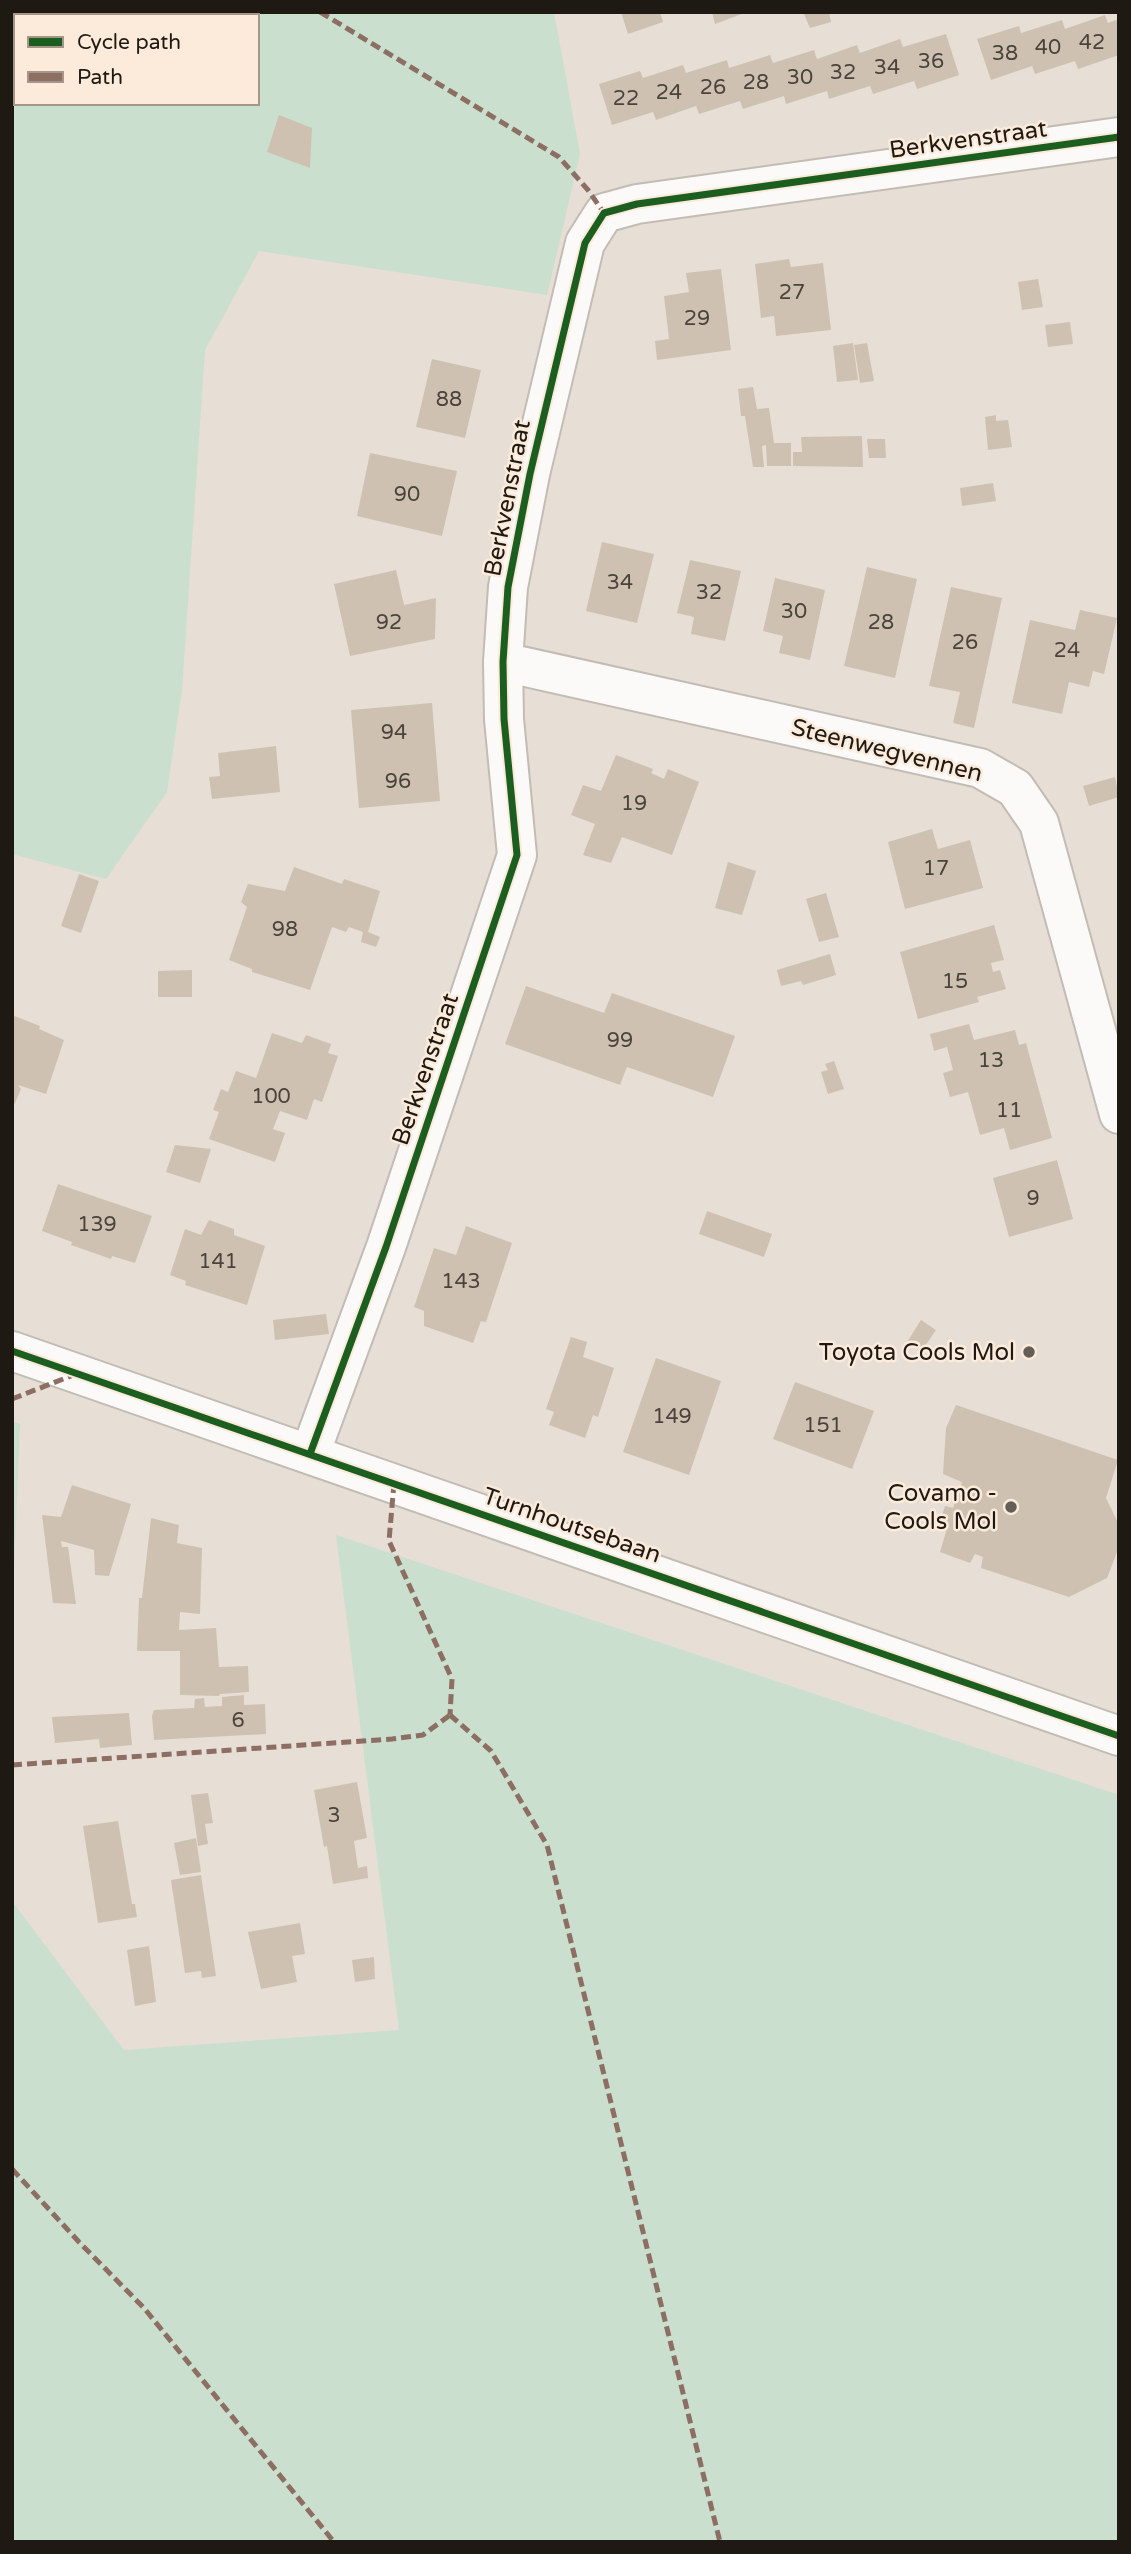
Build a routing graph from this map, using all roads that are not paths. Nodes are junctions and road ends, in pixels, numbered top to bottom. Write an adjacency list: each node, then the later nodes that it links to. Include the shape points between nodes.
1 (1119, 137): 2 (street, Berkvenstraat, via 637,204 604,214 585,243 530,474 508,587)
2 (503, 662): 3 (street, Steenwegvennen, via 980,768 1016,788 1038,823); 5 (street, Berkvenstraat, via 517,855 386,1247)
3 (1119, 1114)
4 (12, 1351): 5 (street, Turnhoutsebaan)
5 (310, 1454): 6 (street, Turnhoutsebaan)
6 (1119, 1736)

